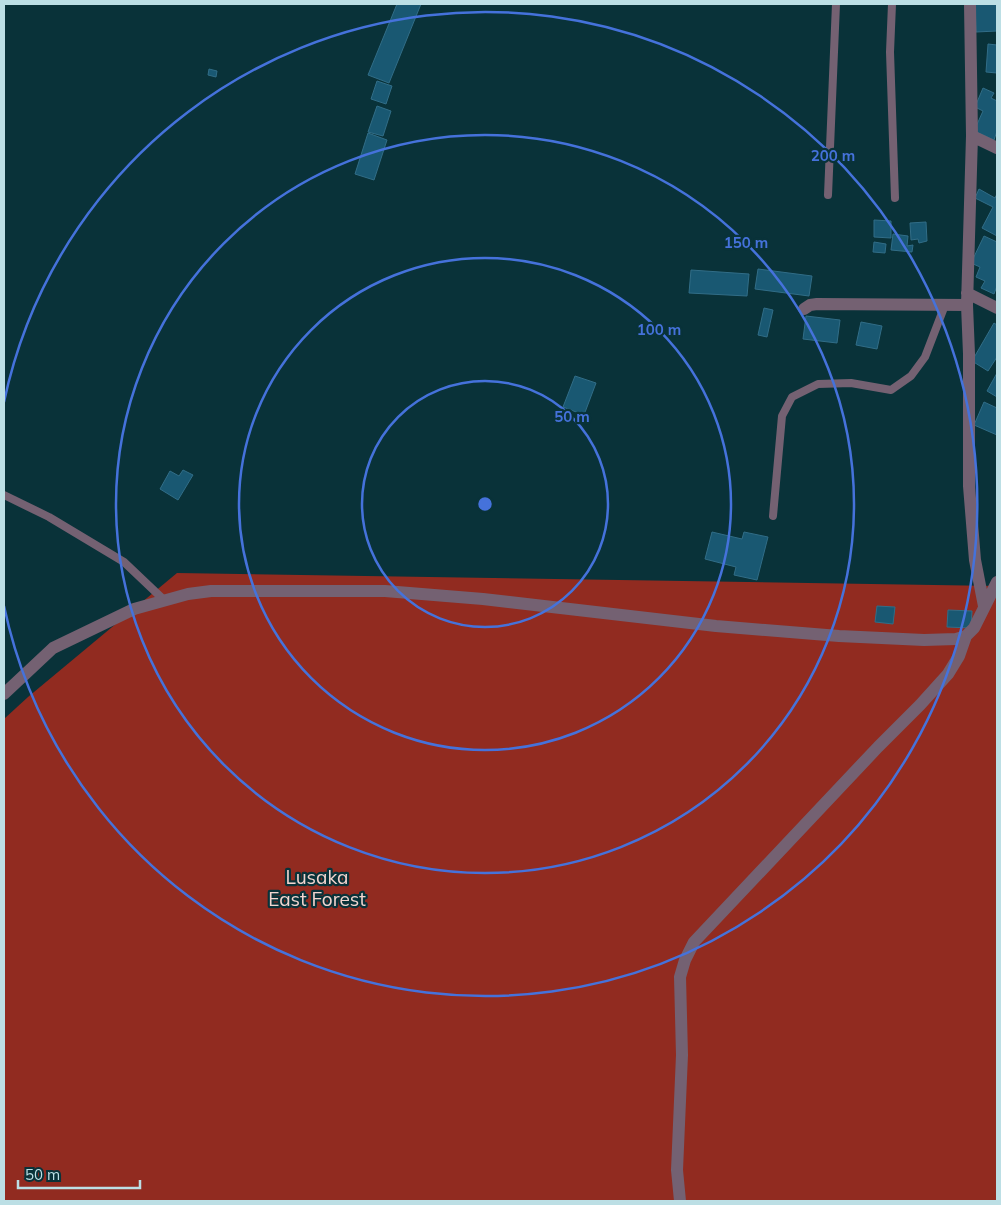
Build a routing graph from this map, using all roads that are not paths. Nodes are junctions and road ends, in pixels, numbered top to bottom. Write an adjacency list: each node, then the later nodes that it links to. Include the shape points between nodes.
1 (836, 4): 6 (lane)
2 (892, 4): 7 (lane, via 890,52)
3 (970, 4): 4 (street)
4 (972, 136): 5 (street); 8 (street)
5 (997, 148)
6 (828, 195)
7 (895, 198)
8 (967, 299): 9 (street); 10 (street); 16 (street, via 970,519)
9 (945, 305): 11 (street, via 816,304); 13 (lane, via 925,357 911,376 891,390 851,383 818,384 792,397 782,416)
10 (997, 308)
11 (804, 309)
12 (4, 495): 15 (lane, via 49,517 124,562)
13 (773, 516)
14 (997, 582): 16 (street)
15 (164, 600): 17 (street, via 210,592 385,591 839,636 924,640); 18 (street, via 134,609 53,648)
16 (984, 606): 17 (street, via 974,628)
17 (966, 636): 19 (street, via 948,674 694,942 680,977 682,1055 677,1170)
18 (4, 694)
19 (680, 1201)

